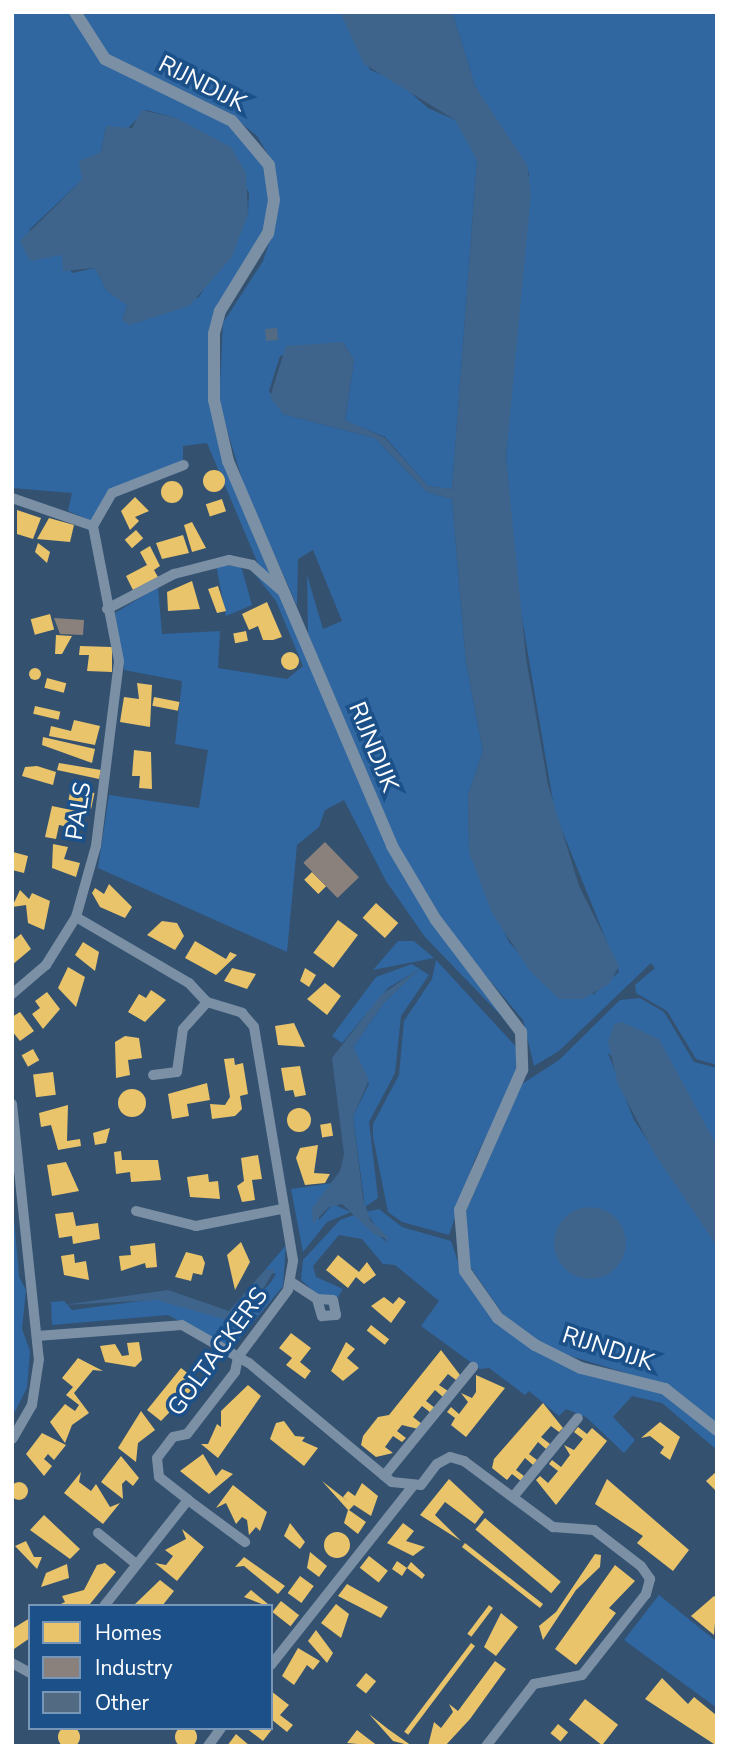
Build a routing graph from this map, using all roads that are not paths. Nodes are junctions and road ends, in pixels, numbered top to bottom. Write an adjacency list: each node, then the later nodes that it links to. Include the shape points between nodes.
1 (75, 12): 5 (street, RIJNDIJK, via 105,59 232,121 269,165 274,200 268,233 220,311 212,379 228,461)
2 (184, 465): 4 (street, via 112,493)
3 (12, 498): 4 (street)
4 (93, 526): 6 (street, PALS)
5 (287, 594): 6 (street, via 252,565 229,560 174,575); 21 (street, RIJNDIJK, via 403,867 521,1032 522,1070 460,1210 460,1258 472,1286 498,1318 553,1356 665,1389)
6 (107, 609): 7 (street, PALS, via 119,669 96,846)
7 (76, 917): 8 (street, PALS, via 46,964); 9 (street, GOLTACKERS, via 188,983)
8 (12, 994)
9 (207, 1002): 10 (street, via 183,1029 177,1072); 13 (street, GOLTACKERS, via 242,1013 254,1027)
10 (153, 1075)
11 (12, 1104): 12 (street)
12 (15, 1162): 17 (street)
13 (282, 1209): 14 (street, via 196,1226); 15 (street, GOLTACKERS, via 292,1253)
14 (136, 1211)
15 (291, 1283): 16 (street, GOLTACKERS); 18 (street, GOLTACKERS)
16 (317, 1298)
17 (37, 1336): 18 (street, via 170,1322); 22 (street, via 36,1392)
18 (237, 1357): 23 (street); 26 (street, GOLTACKERS, via 236,1371 187,1434 173,1437 157,1458 159,1477)
19 (474, 1367): 23 (street)
20 (578, 1418): 25 (street)
21 (717, 1430)
22 (12, 1438)
23 (384, 1476): 24 (street)
24 (412, 1487): 25 (street, via 450,1457); 31 (street)
25 (513, 1497): 36 (street, via 553,1527 594,1530 646,1571 649,1586 582,1675 534,1684)
26 (188, 1500): 28 (street, GOLTACKERS); 29 (street)
27 (98, 1533): 29 (street)
28 (245, 1542)
29 (136, 1564): 30 (street)
30 (106, 1604)
31 (273, 1662)
32 (12, 1663): 33 (street)
33 (28, 1673)
34 (220, 1730): 35 (street)
35 (208, 1746)
36 (486, 1746)

